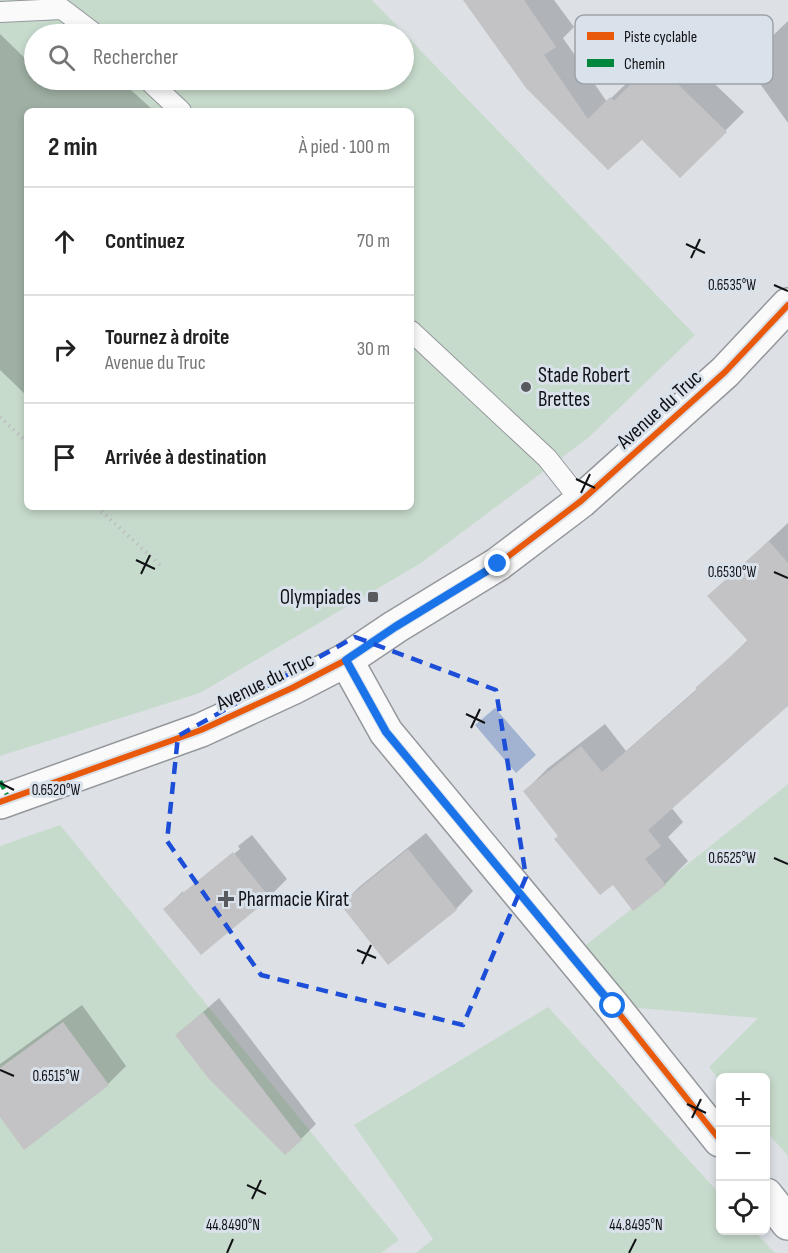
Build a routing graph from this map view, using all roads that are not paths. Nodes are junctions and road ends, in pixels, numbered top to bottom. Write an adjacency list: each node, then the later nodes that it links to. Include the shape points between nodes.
1 (64, 5): 2 (lane); 3 (lane)
2 (0, 12)
3 (84, 24)
4 (159, 90): 5 (lane)
5 (178, 108)
6 (788, 304): 8 (street, Avenue du Truc, via 725,372)
7 (414, 334): 8 (lane, via 547,458)
8 (581, 501): 9 (street, Avenue du Truc, via 498,564)
9 (346, 660): 10 (street, Avenue du Truc, via 201,730); 11 (street, via 386,732)
10 (0, 802)
11 (716, 1135)
12 (770, 1202): 13 (street)
13 (788, 1223)

